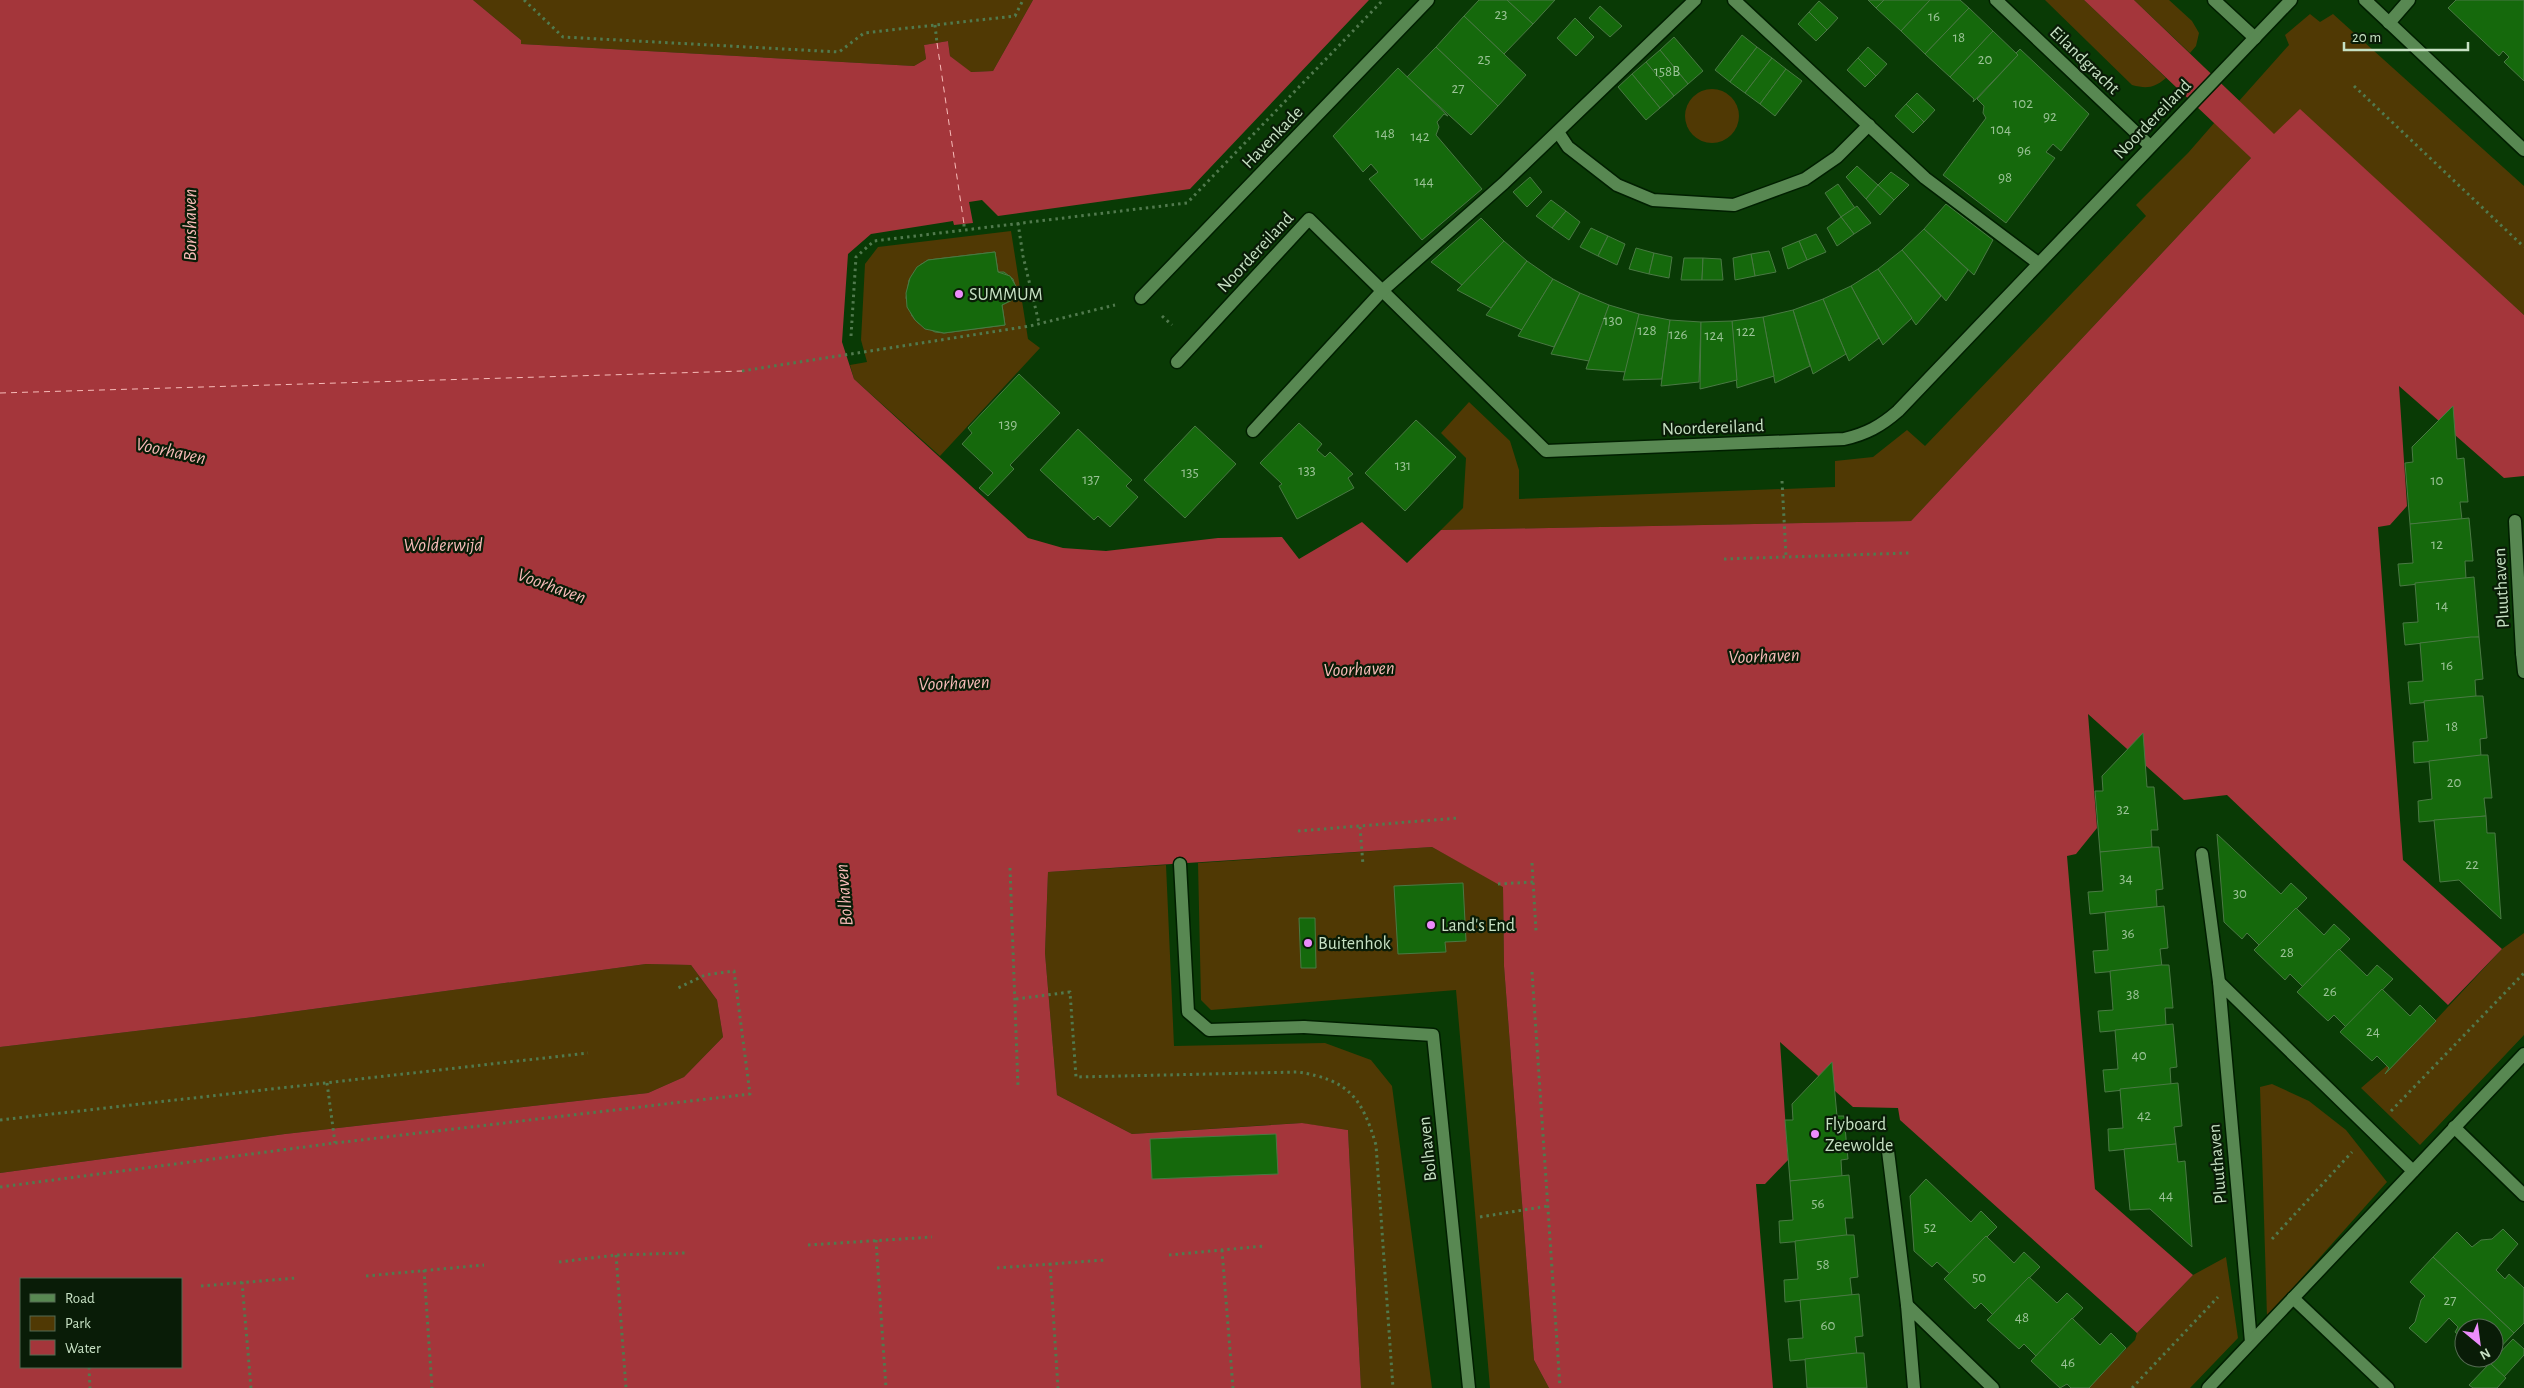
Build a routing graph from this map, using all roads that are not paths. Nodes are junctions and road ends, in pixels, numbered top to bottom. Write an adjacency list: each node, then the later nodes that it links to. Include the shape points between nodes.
1 (1428, 0): 17 (street, Havenkade)
2 (1695, 0): 12 (street)
3 (1734, 0): 11 (street)
4 (1996, 0): 13 (street, Eilandgracht)
5 (2214, 0): 10 (street)
6 (2291, 0): 10 (street, Noordereiland)
7 (2365, 0): 9 (street)
8 (2409, 0): 9 (street)
9 (2389, 23): 14 (street)
10 (2254, 38): 13 (street, Noordereiland)
11 (1869, 126): 12 (street, via 1837,157 1804,179 1734,205 1653,200 1618,185 1568,147); 15 (street, via 1925,178)
12 (1558, 132): 16 (street)
13 (2150, 146): 15 (street, Noordereiland)
14 (2524, 150)
15 (2038, 263): 16 (street, Noordereiland, via 1898,411 1864,434 1844,439 1546,451)
16 (1383, 290): 18 (street, Noordereiland, via 1309,218); 19 (street)
17 (1141, 298)
18 (1177, 362)
19 (1252, 431)
20 (2515, 520): 21 (street, Pluuthaven)
21 (2523, 654): 22 (street, Pluuthaven)
22 (2524, 672)
23 (2202, 854): 25 (street, Pluuthaven)
24 (1180, 864): 34 (street, Bolhaven, via 1188,1012 1209,1030 1304,1027 1433,1035)
25 (2219, 982): 29 (street); 33 (street, Pluuthaven)
26 (2524, 1054): 27 (street)
27 (2454, 1127): 29 (street); 30 (street)
28 (1888, 1150): 32 (street)
29 (2413, 1172): 31 (street)
30 (2524, 1195)
31 (2293, 1298): 33 (street); 38 (street)
32 (1907, 1305): 35 (street); 36 (street)
33 (2251, 1342): 37 (street)
34 (1469, 1388)
35 (1914, 1388)
36 (1993, 1388)
37 (2208, 1388)
38 (2388, 1388)

